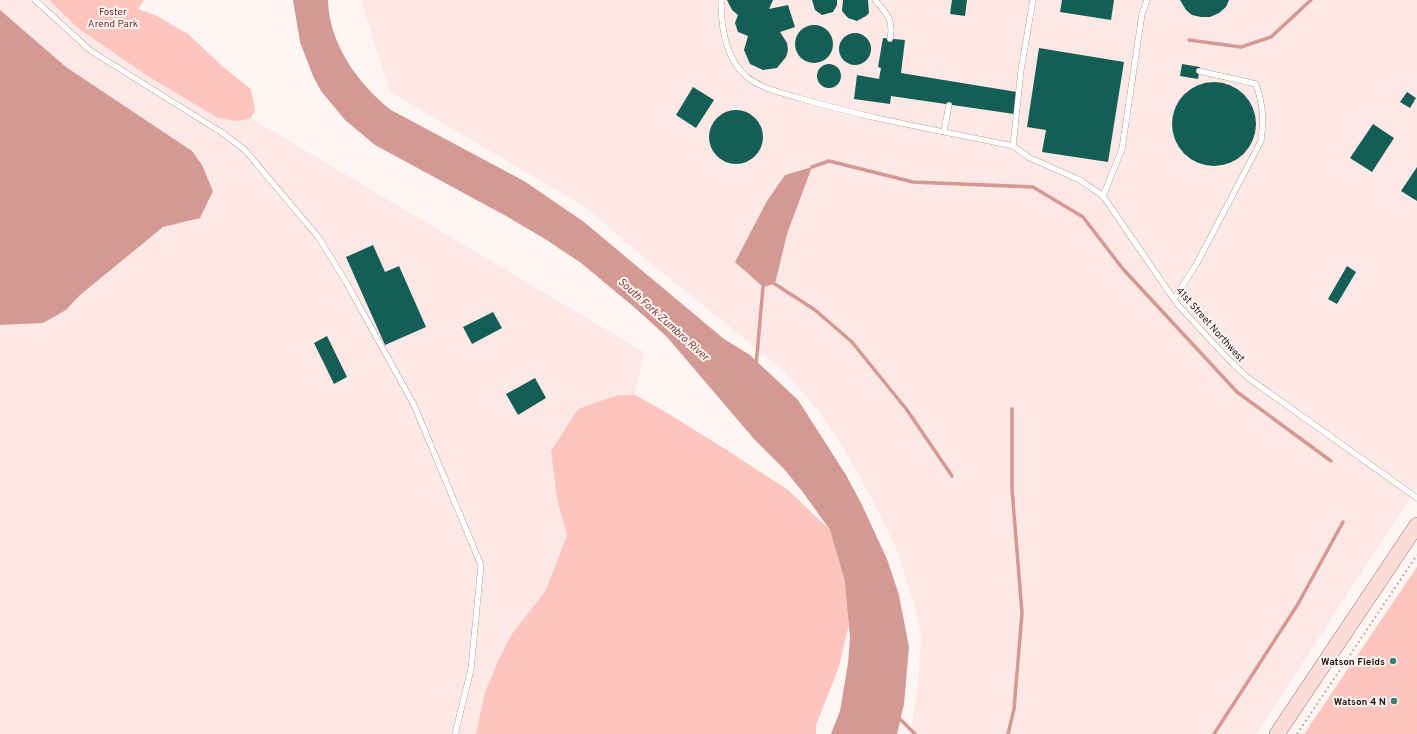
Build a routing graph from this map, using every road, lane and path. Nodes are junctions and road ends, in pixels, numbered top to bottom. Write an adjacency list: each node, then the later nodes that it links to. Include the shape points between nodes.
1 (35, 0): 16 (lane, via 91,51 222,132 245,150 319,238 346,282 414,406 481,566 471,669)
2 (721, 0): 9 (lane, via 721,23 727,46 739,69 764,87 831,108)
3 (875, 0): 6 (lane, via 887,14 893,27)
4 (1033, 0): 10 (lane, via 1021,70)
5 (1147, 0): 11 (lane, via 1142,14 1122,149)
6 (890, 39)
7 (1199, 71): 12 (lane, via 1256,84 1263,106 1263,128 1260,142 1197,263)
8 (948, 105): 9 (lane)
9 (944, 131): 10 (lane)
10 (1013, 146): 11 (lane, 41st Street Northwest, via 1030,158 1080,180)
11 (1103, 196): 12 (lane, 41st Street Northwest)
12 (1174, 299): 13 (lane, 41st Street Northwest, via 1247,377)
13 (1417, 498)
14 (1417, 525): 17 (main road)
15 (1417, 554): 18 (path)
16 (455, 734)
17 (1277, 734)
18 (1297, 734)

